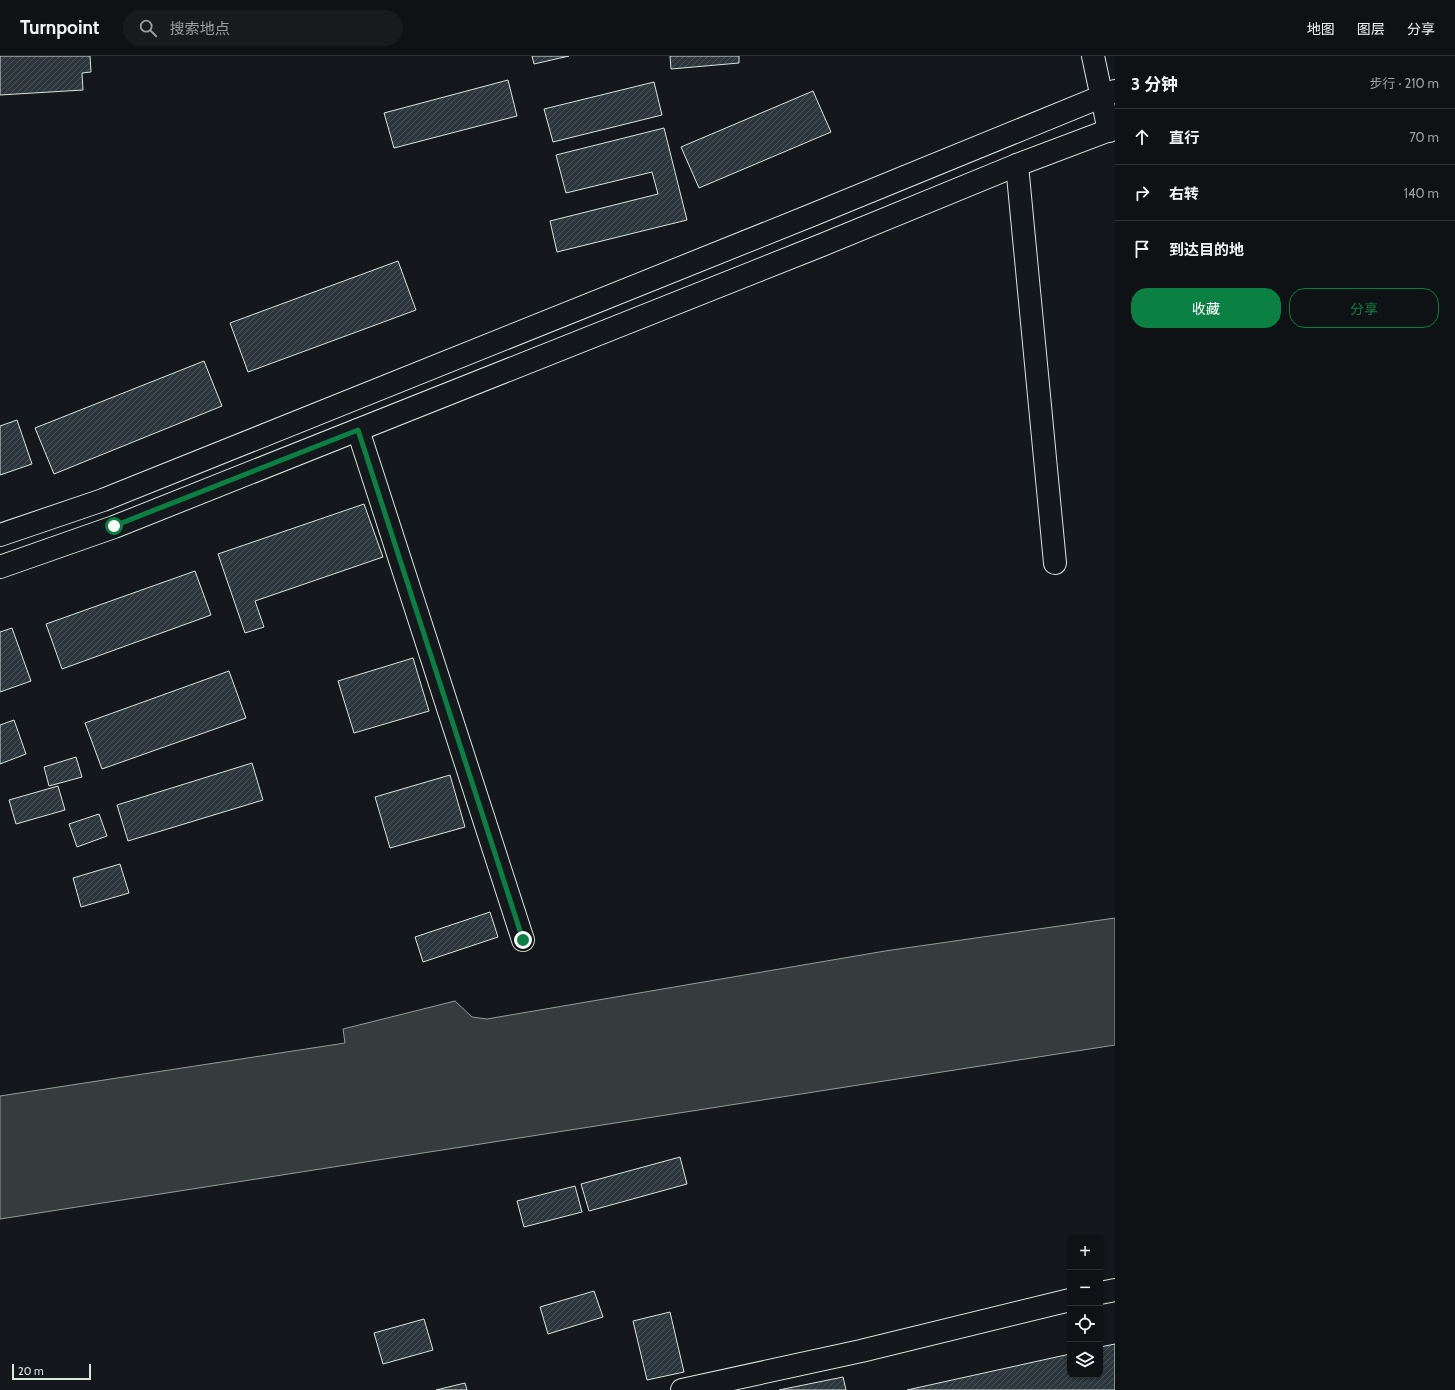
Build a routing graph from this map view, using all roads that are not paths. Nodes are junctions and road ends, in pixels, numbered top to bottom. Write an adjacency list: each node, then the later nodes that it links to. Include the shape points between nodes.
1 (1093, 56): 2 (main road)
2 (1108, 93): 3 (main road); 6 (main road, via 118,494)
3 (1112, 129): 4 (main road)
4 (1016, 165): 5 (main road); 7 (main road)
5 (358, 430): 8 (main road, via 114,526); 9 (main road)
6 (0, 535)
7 (1056, 563)
8 (0, 567)
9 (523, 940)
10 (1115, 1290): 11 (main road)
11 (1103, 1292)
12 (1067, 1301): 13 (main road, via 861,1351)
13 (682, 1390)

